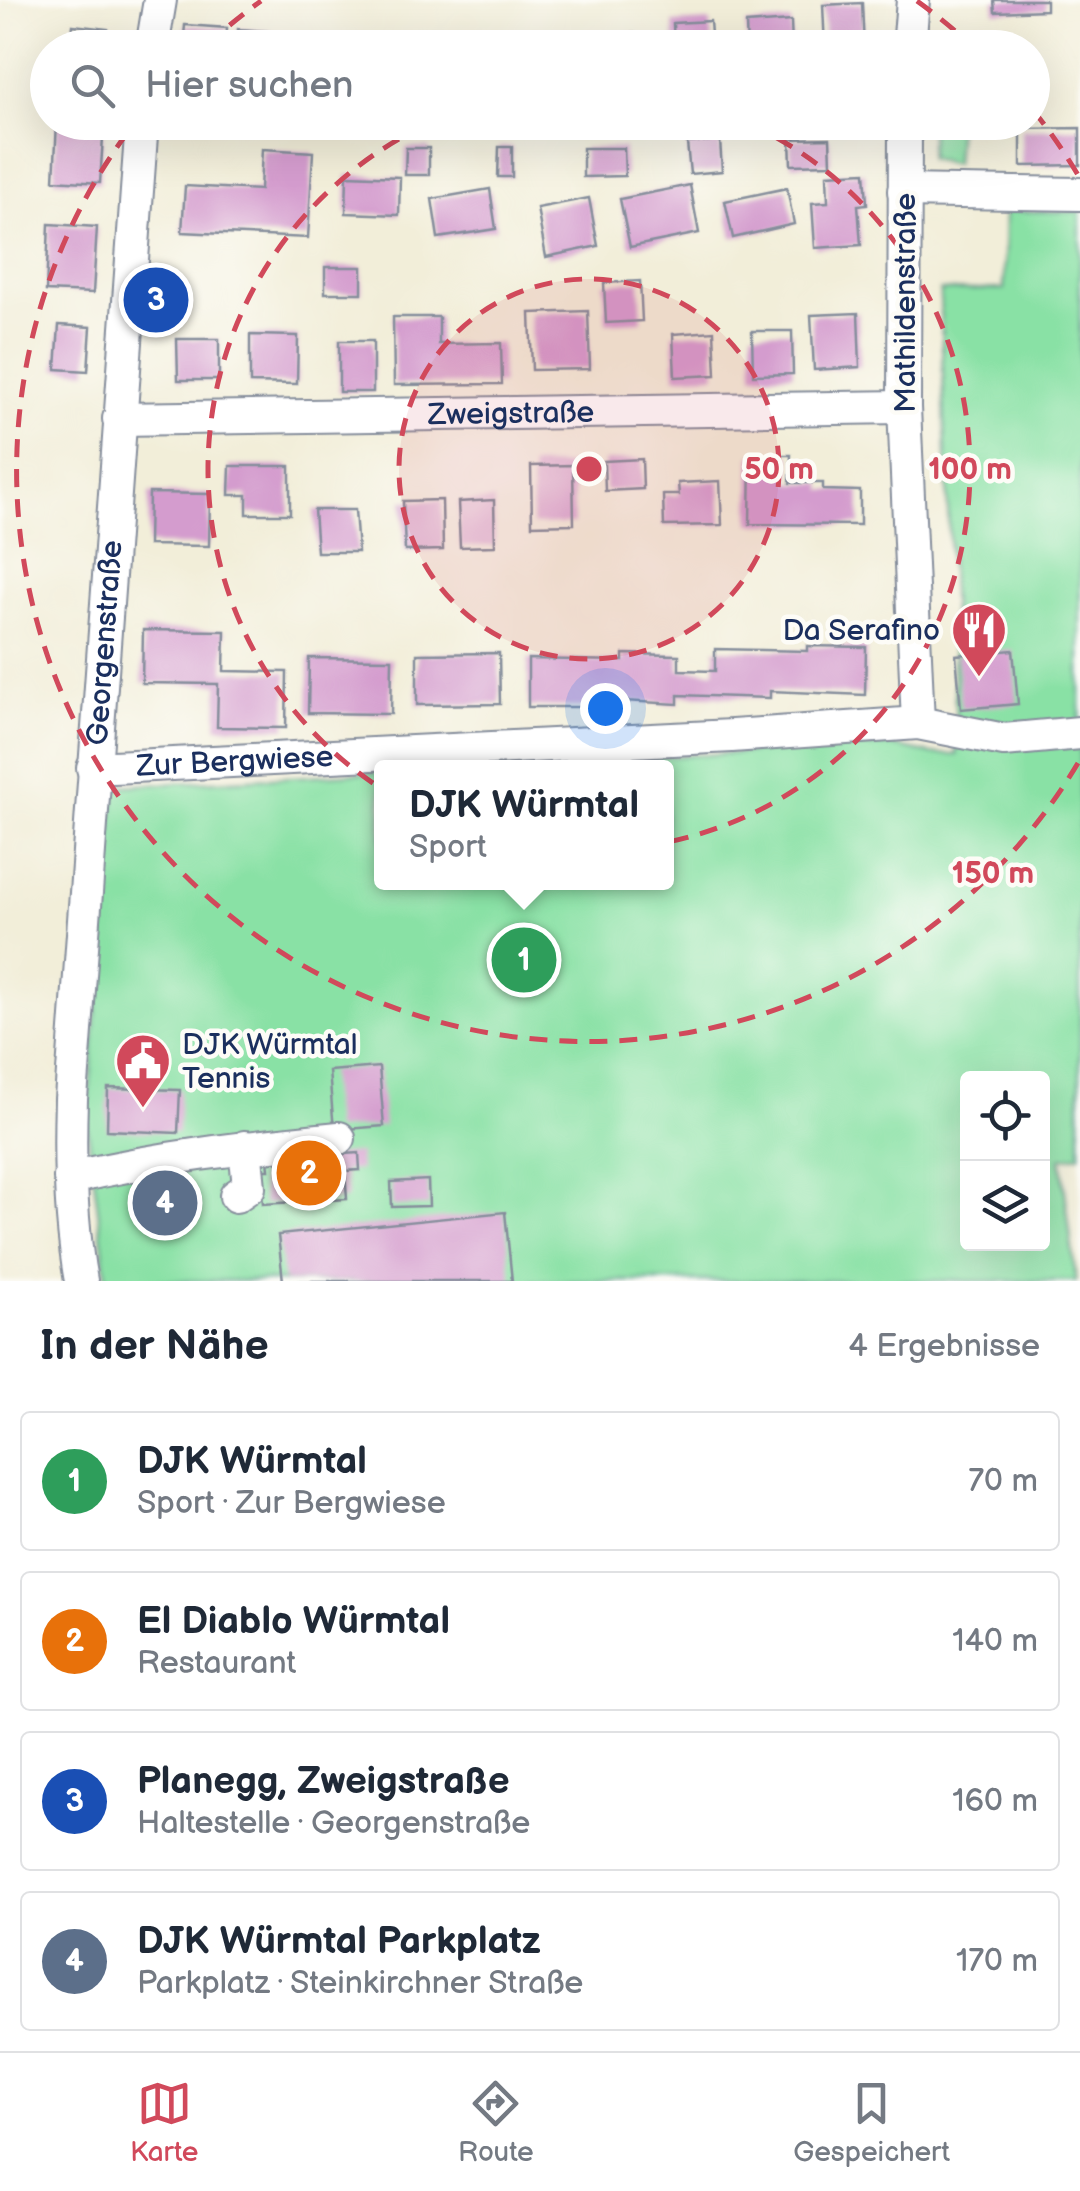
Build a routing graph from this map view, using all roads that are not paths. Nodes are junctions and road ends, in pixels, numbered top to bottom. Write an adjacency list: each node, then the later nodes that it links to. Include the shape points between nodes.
1 (160, 0): 3 (street)
2 (913, 0): 4 (street)
3 (155, 30)
4 (910, 30)
5 (141, 140): 10 (street, Georgenstraße)
6 (905, 140): 7 (street, Mathildenstraße)
7 (904, 191): 8 (street); 9 (street, Mathildenstraße)
8 (1080, 194)
9 (904, 408): 10 (street, Zweigstraße); 11 (street, Mathildenstraße)
10 (119, 419): 13 (street, Georgenstraße)
11 (918, 723): 12 (street, Zur Bergwiese, via 1004,740); 13 (street, Zur Bergwiese)
12 (1080, 733)
13 (94, 768): 16 (street, Georgenstraße)
14 (338, 1138): 15 (street)
15 (245, 1148): 16 (street); 17 (street, via 249,1188)
16 (70, 1170): 18 (street, Georgenstraße, via 85,1220)
17 (236, 1196)
18 (82, 1281)

